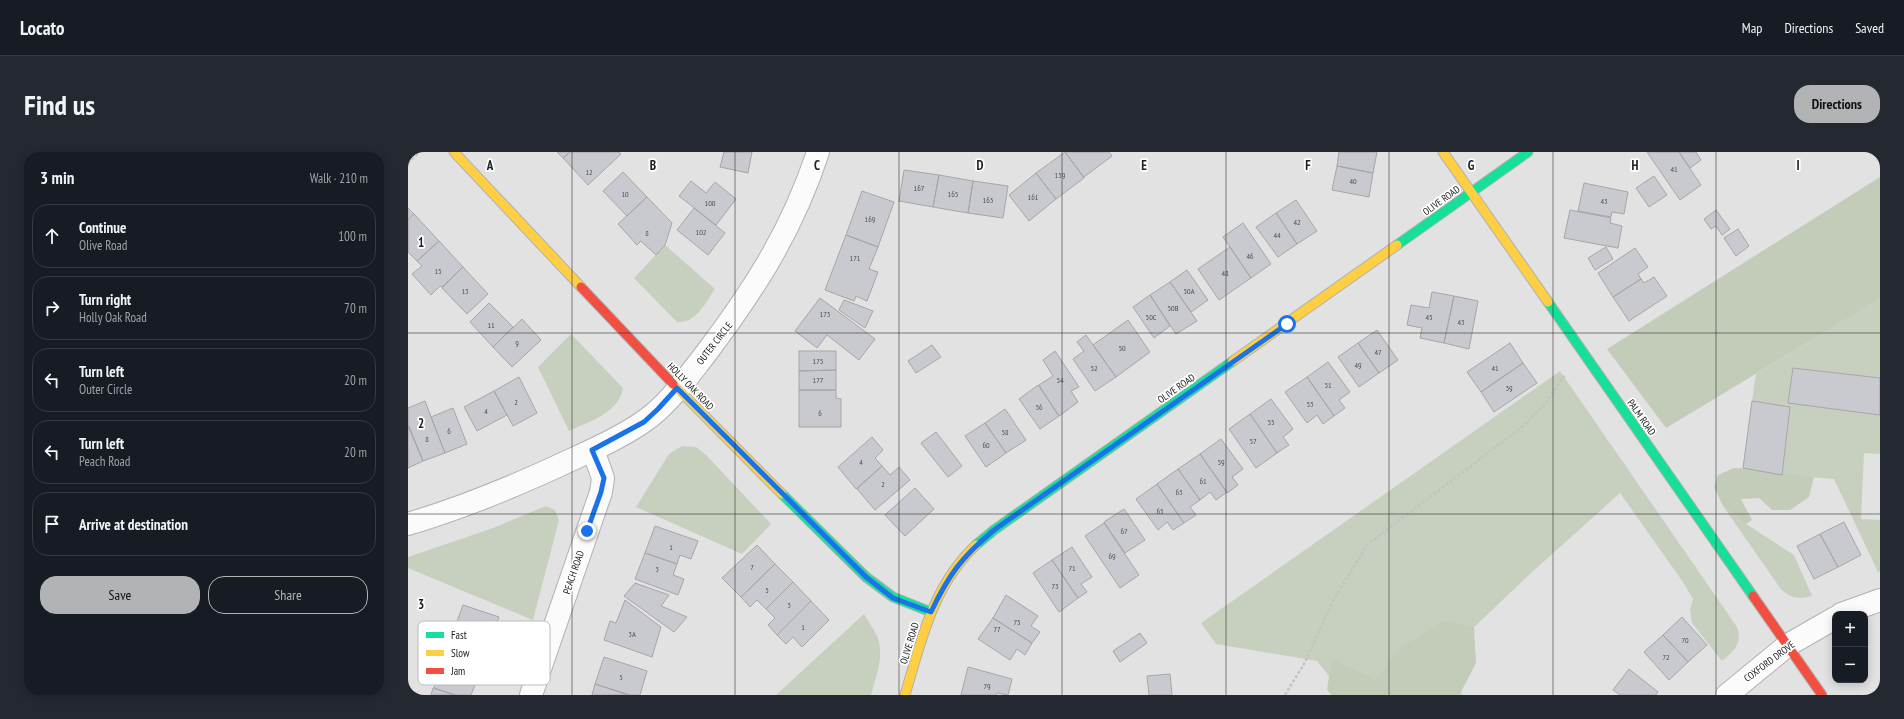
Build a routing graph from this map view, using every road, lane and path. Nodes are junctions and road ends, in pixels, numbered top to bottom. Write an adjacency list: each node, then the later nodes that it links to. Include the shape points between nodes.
1 (419, 152): 6 (path)
2 (454, 152): 9 (street, HOLLY OAK ROAD)
3 (818, 152): 9 (street, OUTER CIRCLE, via 800,204 762,274 731,321)
4 (1443, 152): 7 (street, PALM ROAD)
5 (1528, 152): 7 (street, OLIVE ROAD)
6 (408, 163)
7 (1471, 192): 8 (street, PALM ROAD); 14 (street, OLIVE ROAD, via 994,530 956,566)
8 (1588, 358): 17 (street, PALM ROAD); 21 (path, via 1564,375 1545,404 1522,427 1368,544 1334,599 1304,664)
9 (677, 388): 10 (street, OUTER CIRCLE, via 644,422); 14 (street, HOLLY OAK ROAD, via 866,577 893,598)
10 (592, 450): 11 (street, OUTER CIRCLE, via 449,512); 16 (street, PEACH ROAD, via 604,478 601,492)
11 (408, 524)
12 (1880, 600): 13 (street)
13 (1849, 611)
14 (931, 612): 20 (street, OLIVE ROAD)
15 (1832, 620): 17 (street, COXFORD DROVE)
16 (550, 640)
17 (1788, 645): 22 (street, COXFORD DROVE); 23 (street, PALM ROAD)
18 (534, 685): 19 (street, PEACH ROAD)
19 (531, 695)
20 (905, 695)
21 (1285, 695)
22 (1727, 695)
23 (1822, 695)

